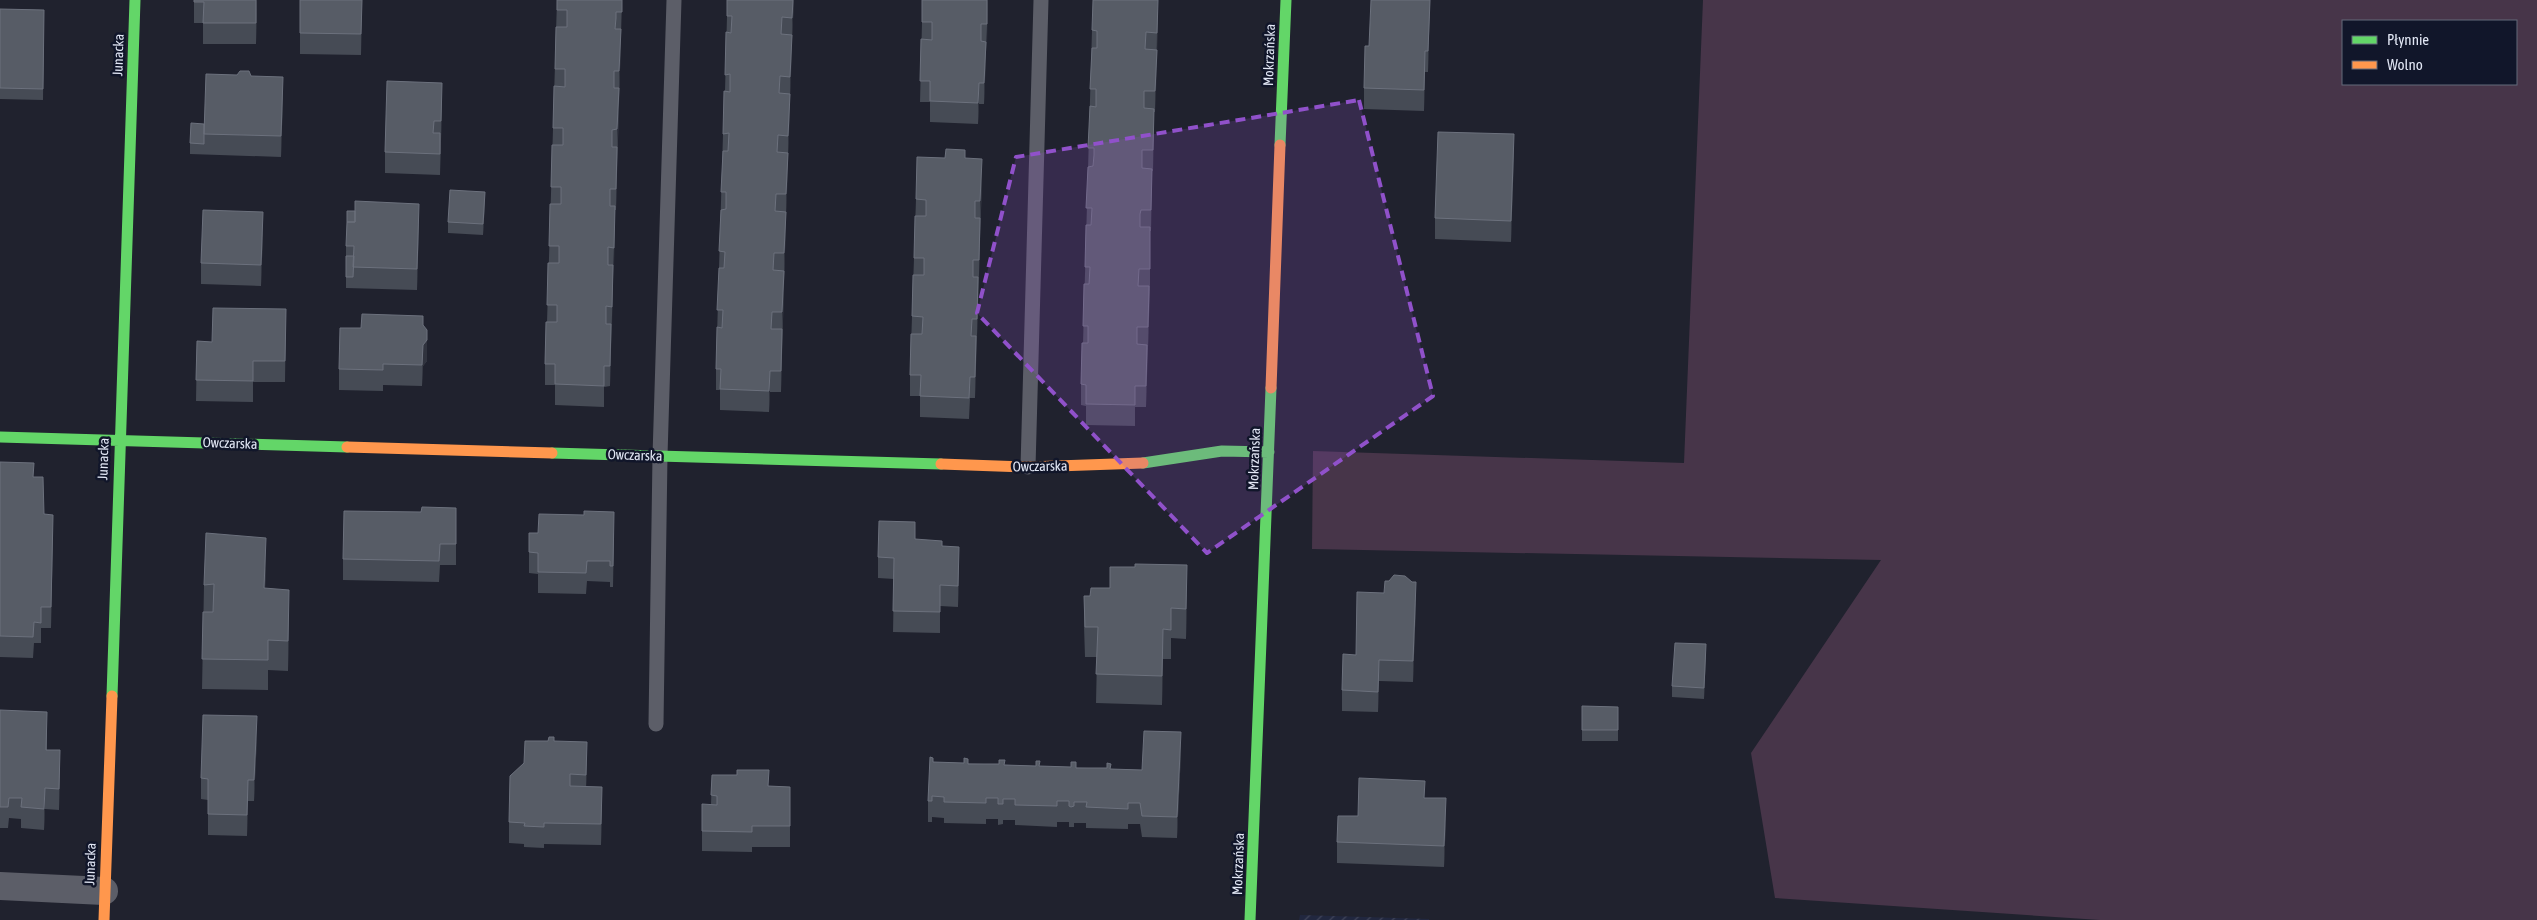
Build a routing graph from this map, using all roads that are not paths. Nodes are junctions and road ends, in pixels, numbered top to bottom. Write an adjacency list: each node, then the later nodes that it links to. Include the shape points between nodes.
1 (135, 0): 6 (street, Junacka)
2 (674, 0): 8 (lane)
3 (1041, 0): 9 (lane)
4 (1286, 0): 7 (street, Mokrzańska)
5 (0, 437): 6 (street, Owczarska)
6 (119, 440): 8 (street, Owczarska); 12 (street, Junacka)
7 (1269, 452): 9 (street, Owczarska, via 1222,451 1147,463); 14 (street, Mokrzańska)
8 (660, 456): 9 (street, Owczarska); 10 (lane)
9 (1028, 466)
10 (656, 724)
11 (0, 886): 12 (street)
12 (104, 891): 13 (street, Junacka)
13 (104, 920)
14 (1250, 920)

